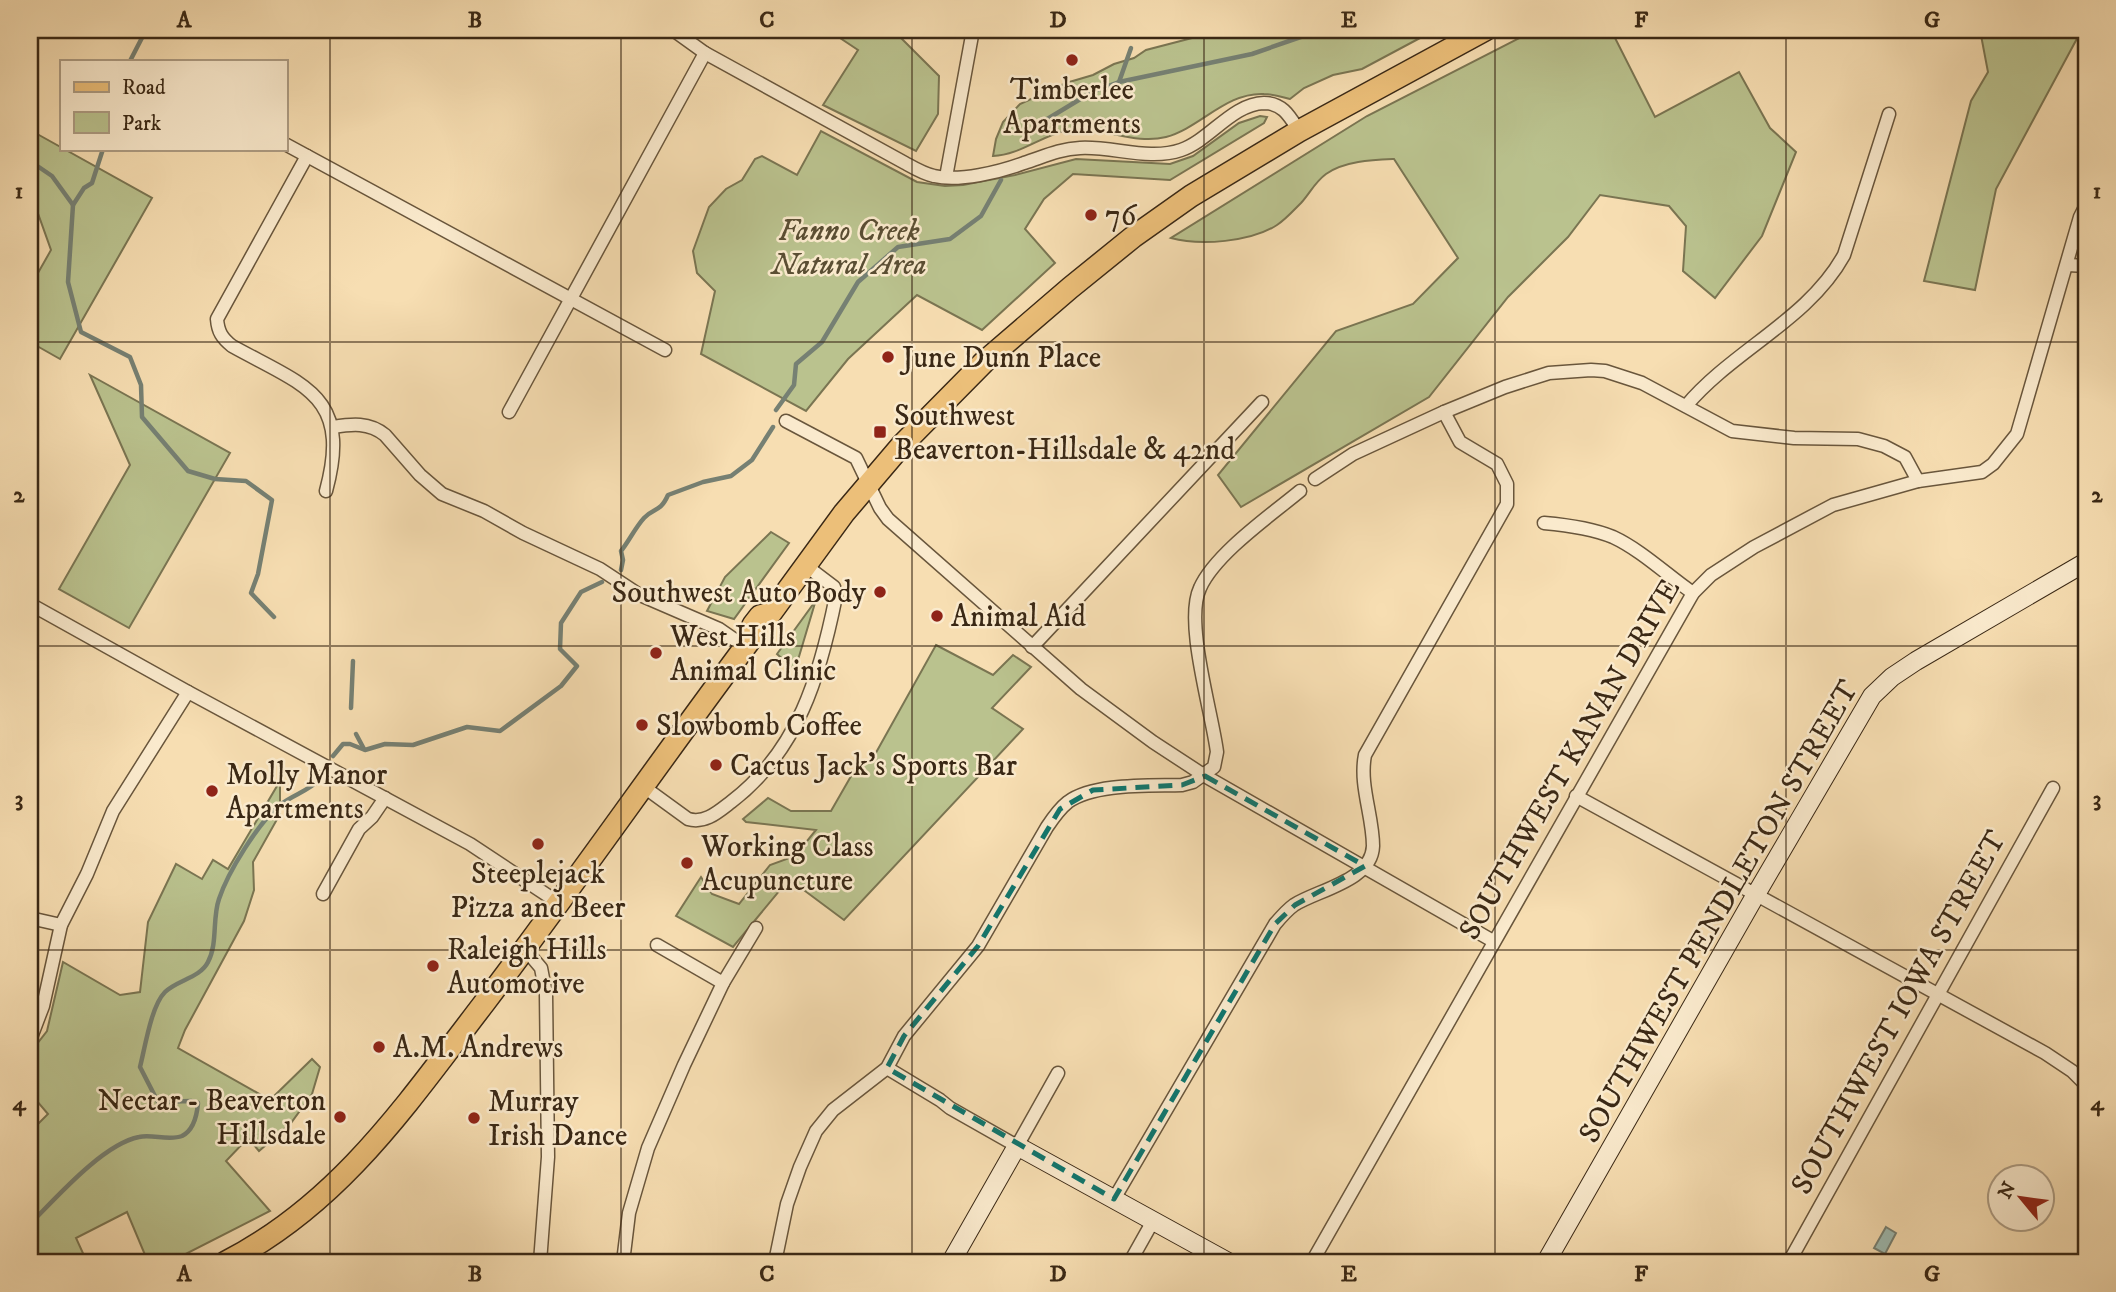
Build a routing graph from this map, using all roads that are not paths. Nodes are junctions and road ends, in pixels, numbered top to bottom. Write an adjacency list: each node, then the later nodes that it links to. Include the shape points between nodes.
1 (673, 30): 4 (street)
2 (973, 30): 9 (street)
3 (1485, 30): 6 (main road)
4 (705, 53): 9 (street, via 905,163); 13 (street)
5 (1889, 114): 16 (street, via 1835,272 1801,308 1713,377)
6 (1299, 131): 9 (street, via 1284,109 1259,103 1174,152 1079,148 989,173); 23 (main road, via 1175,207 1069,288 984,362)
7 (287, 145): 8 (street)
8 (307, 156): 13 (street); 20 (street, via 221,308 218,329 232,346 307,389 324,407)
9 (946, 177)
10 (2086, 205): 11 (street, SOUTHWEST KANAN DRIVE)
11 (2068, 265): 12 (street); 22 (street, SOUTHWEST KANAN DRIVE, via 2012,442 1982,472)
12 (2086, 266)
13 (572, 299): 14 (street); 17 (street)
14 (665, 350)
15 (1262, 402): 32 (street)
16 (1686, 406): 18 (street, via 1617,374 1576,370 1522,381); 22 (street, via 1732,431 1858,439 1884,446 1905,457)
17 (509, 412)
18 (1444, 412): 21 (street, via 1353,454); 39 (street, via 1460,442 1497,464 1507,484 1507,504 1365,755 1373,846)
19 (786, 421): 23 (street, via 852,454)
20 (333, 427): 24 (street); 31 (street, via 357,424 377,429 442,494 600,569 638,594)
21 (1315, 479)
22 (1918, 481): 29 (street, SOUTHWEST KANAN DRIVE, via 1833,505 1754,547)
23 (869, 483): 28 (main road); 32 (street, via 888,519)
24 (326, 491)
25 (1300, 491): 34 (street, via 1212,568 1197,594 1196,629 1217,752 1214,767)
26 (1544, 523): 29 (street, via 1573,525 1611,536)
27 (2086, 562): 41 (street, SOUTHWEST PENDLETON STREET, via 1916,661 1879,689)
28 (805, 565): 31 (main road, via 771,613 772,622); 35 (street, via 827,580 836,596 809,698 778,755 741,794 705,820 688,819)
29 (1693, 593): 37 (street, SOUTHWEST KANAN DRIVE)
30 (30, 604): 33 (street)
31 (750, 641): 35 (main road)
32 (1032, 647): 34 (street, via 1117,716)
33 (188, 692): 38 (street); 44 (street, via 118,800)
34 (1205, 776): 39 (street); 52 (street, via 1182,785 1093,790 1060,809 978,946 904,1036)
35 (644, 787): 42 (main road)
36 (2053, 788): 50 (street, SOUTHWEST IOWA STREET)
37 (1576, 796): 41 (street); 46 (street, SOUTHWEST KANAN DRIVE)
38 (385, 798): 40 (street, via 359,830); 42 (street, via 470,844)
39 (1364, 866): 46 (street); 56 (street, via 1342,883 1295,905 1275,924)
40 (323, 894)
41 (1755, 896): 50 (street); 66 (street, SOUTHWEST PENDLETON STREET)
42 (559, 904): 48 (main road)
43 (30, 918): 44 (street)
44 (61, 925): 51 (street, via 43,1006)
45 (757, 928): 49 (street)
46 (1493, 941): 65 (street, SOUTHWEST KANAN DRIVE)
47 (657, 945): 49 (street)
48 (525, 949): 58 (main road, via 405,1108 357,1163 295,1219); 59 (street, via 541,968 546,994 548,1157)
49 (723, 983): 60 (street, via 644,1158)
50 (1936, 994): 54 (street, via 2060,1062); 67 (street, SOUTHWEST IOWA STREET)
51 (30, 1040)
52 (887, 1068): 55 (street); 61 (street, via 833,1110 816,1131 787,1204)
53 (1058, 1073): 55 (street)
54 (2086, 1085)
55 (1017, 1146): 56 (street); 62 (street)
56 (1114, 1199): 57 (street)
57 (1153, 1221): 63 (street); 64 (street)
58 (226, 1262)
59 (540, 1262)
60 (622, 1262)
61 (775, 1262)
62 (951, 1262)
63 (1130, 1262)
64 (1228, 1262)
65 (1312, 1262)
66 (1546, 1262)
67 (1789, 1262)

